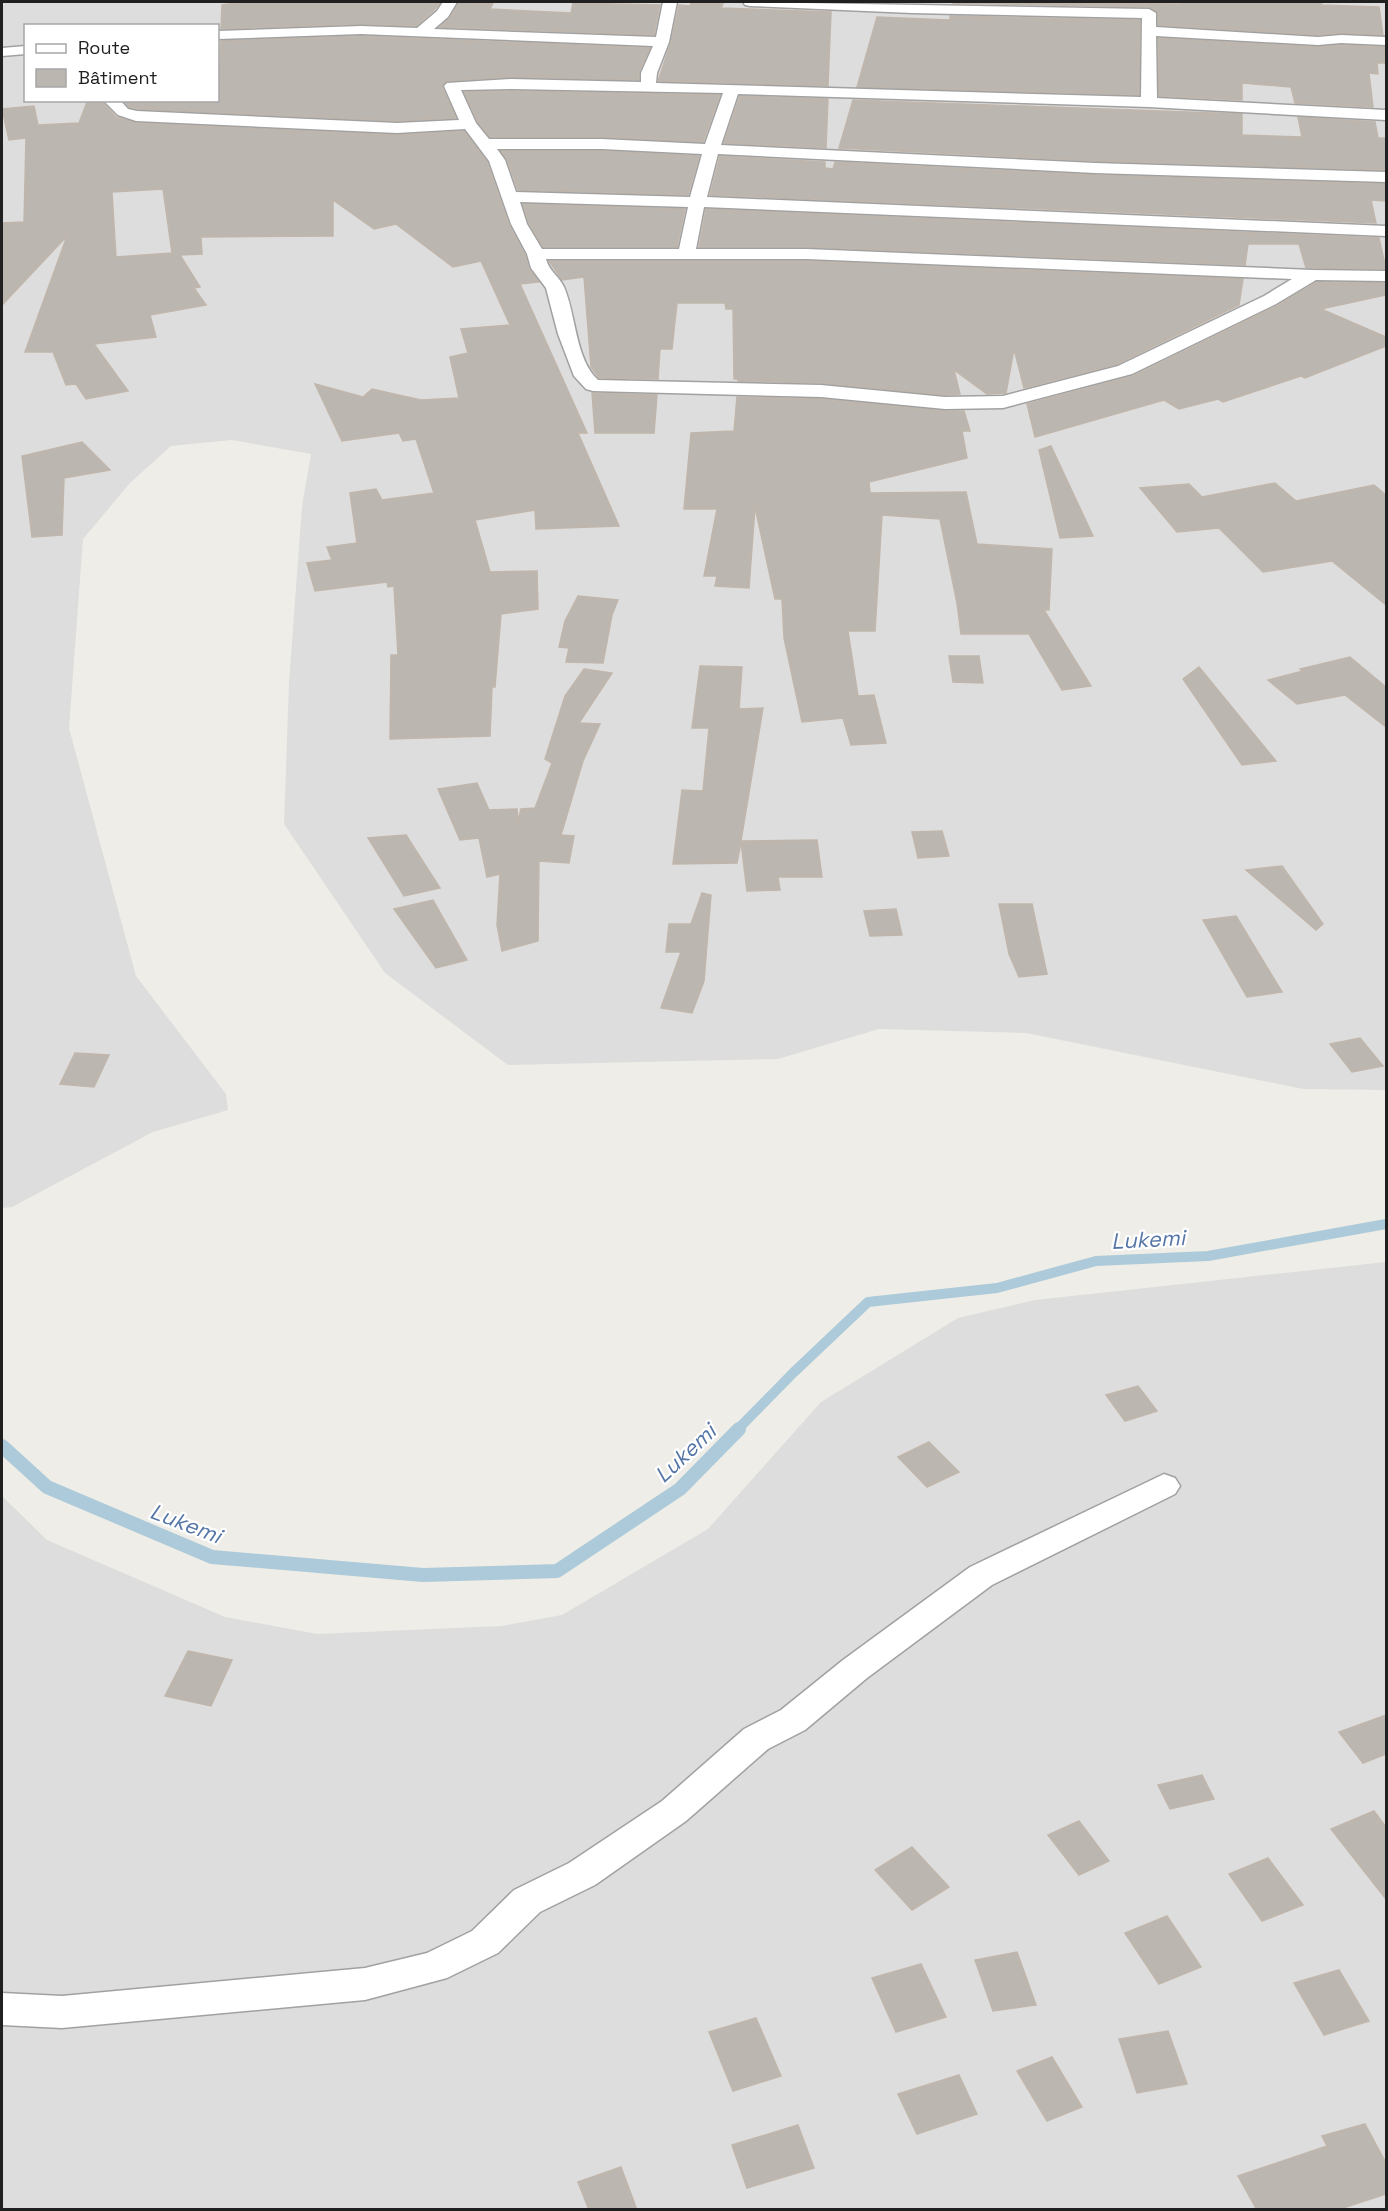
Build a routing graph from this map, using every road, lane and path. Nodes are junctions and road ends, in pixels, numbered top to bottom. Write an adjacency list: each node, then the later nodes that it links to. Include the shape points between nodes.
1 (450, 2): 6 (street, via 443,14)
2 (670, 2): 9 (street)
3 (750, 2): 4 (street, via 912,9)
4 (1149, 8): 5 (street)
5 (1150, 31): 8 (street); 15 (street)
6 (421, 32): 7 (street); 9 (street)
7 (219, 35)
8 (1386, 41)
9 (662, 42): 12 (street, via 649,73)
10 (24, 50): 11 (street)
11 (2, 52)
12 (648, 88): 13 (street); 17 (street, via 452,86)
13 (732, 89): 15 (street); 19 (street)
14 (112, 102): 17 (street, via 123,112 136,116 397,128)
15 (1149, 102): 16 (street)
16 (1386, 115)
17 (470, 124): 18 (street)
18 (485, 144): 19 (street, via 602,144); 21 (street, via 497,160)
19 (710, 150): 20 (street); 22 (street)
20 (1386, 177)
21 (508, 197): 22 (street); 24 (street)
22 (697, 202): 23 (street); 25 (street)
23 (1386, 231)
24 (536, 254): 25 (street); 26 (street, via 540,268 555,287 583,376 593,385 821,391 945,403 1003,402 1125,370 1270,300)
25 (686, 254): 26 (street, via 807,254)
26 (1312, 275): 27 (street)
27 (1386, 276)
28 (1164, 1486): 29 (street, via 981,1576 793,1720 756,1739 674,1812 582,1874 527,1901 485,1942 434,1967 365,1984 62,2012)
29 (2, 2009)

